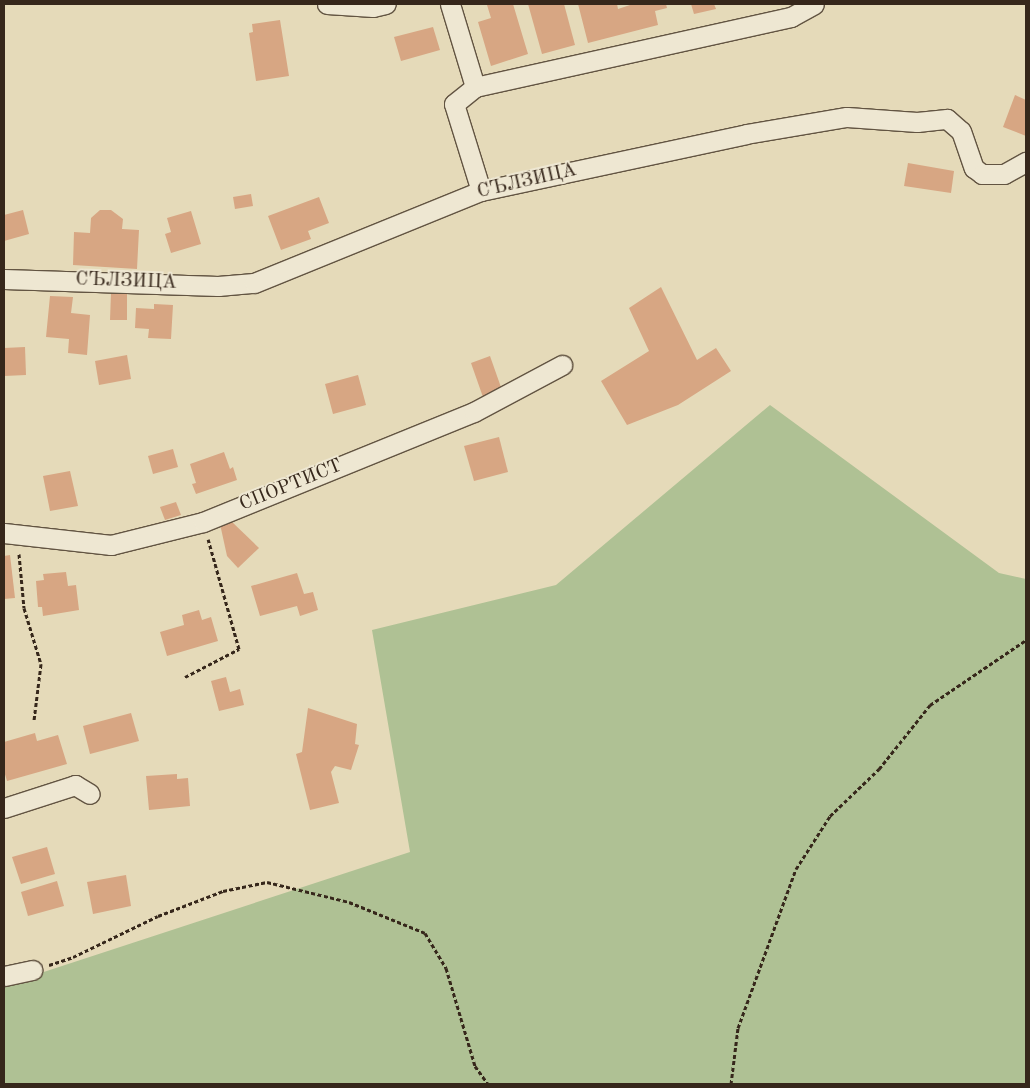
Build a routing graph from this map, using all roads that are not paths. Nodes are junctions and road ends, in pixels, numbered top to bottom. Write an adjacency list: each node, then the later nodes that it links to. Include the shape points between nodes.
1 (327, 4): 2 (street, via 373,7)
2 (386, 4)
3 (450, 4): 5 (street)
4 (814, 4): 5 (street, via 791,17)
5 (475, 87): 7 (street, via 454,104)
6 (1026, 162): 7 (street, СЪЛЗИЦА, via 1004,174 982,174 974,168 961,131 948,120 917,122 847,117 746,134)
7 (481, 191): 8 (street, СЪЛЗИЦА, via 254,283 218,286)
8 (4, 279)
9 (562, 365): 10 (street, СПОРТИСТ, via 474,412 203,522 111,545)
10 (11, 533)
11 (90, 794): 12 (street, via 75,785)
12 (4, 808)
13 (32, 970): 14 (street)
14 (4, 976)

